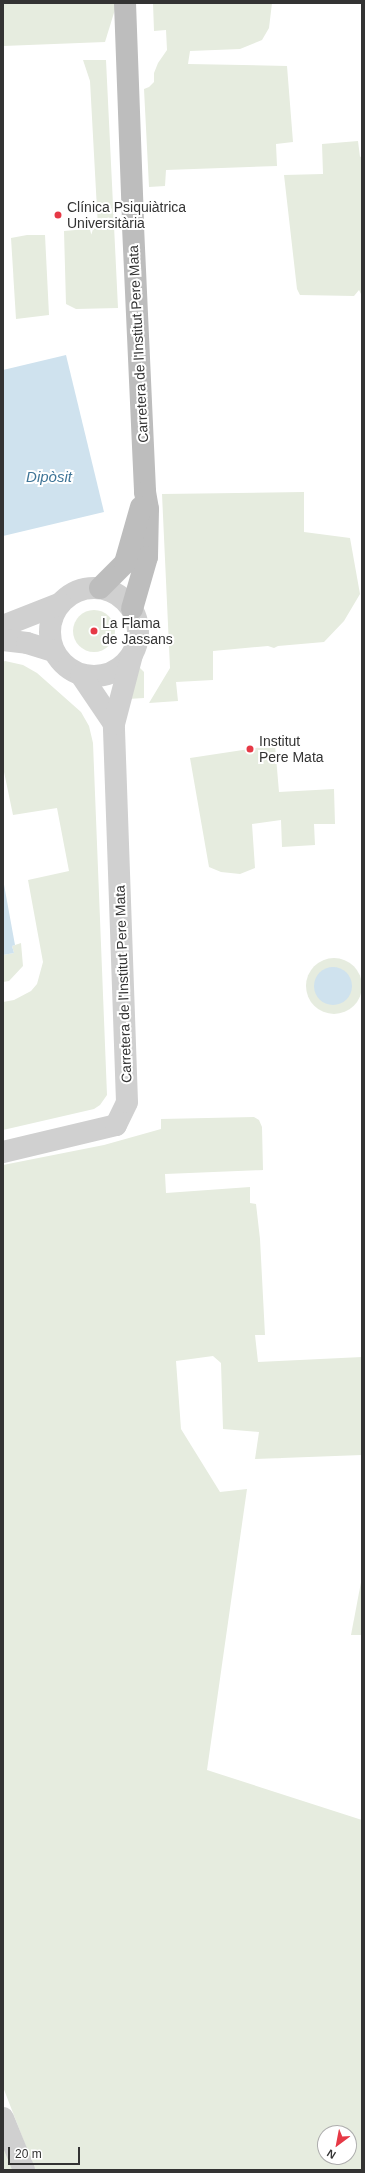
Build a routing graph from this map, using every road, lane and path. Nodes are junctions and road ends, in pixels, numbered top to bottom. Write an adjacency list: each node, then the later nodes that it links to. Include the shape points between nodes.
1 (125, 3): 2 (street, Carretera de l'Institut Pere Mata)
2 (145, 492): 3 (street, Carretera de l'Institut Pere Mata, via 125,563); 5 (street, Carretera de l'Institut Pere Mata, via 148,509 147,557)
3 (100, 588): 4 (street, via 75,592); 5 (street, via 118,595)
4 (61, 603): 6 (street); 8 (street, via 51,622 50,637)
5 (132, 609): 9 (street, via 138,623 138,634)
6 (3, 626)
7 (3, 640): 8 (street, via 27,643)
8 (54, 651): 10 (street, via 65,666)
9 (132, 655): 10 (street, via 119,669 110,674); 11 (street, Carretera de l'Institut Pere Mata)
10 (81, 675): 11 (street)
11 (114, 724): 12 (street, Carretera de l'Institut Pere Mata, via 127,1102 116,1126)
12 (3, 1152)
13 (3, 2118): 14 (street)
14 (24, 2170)

